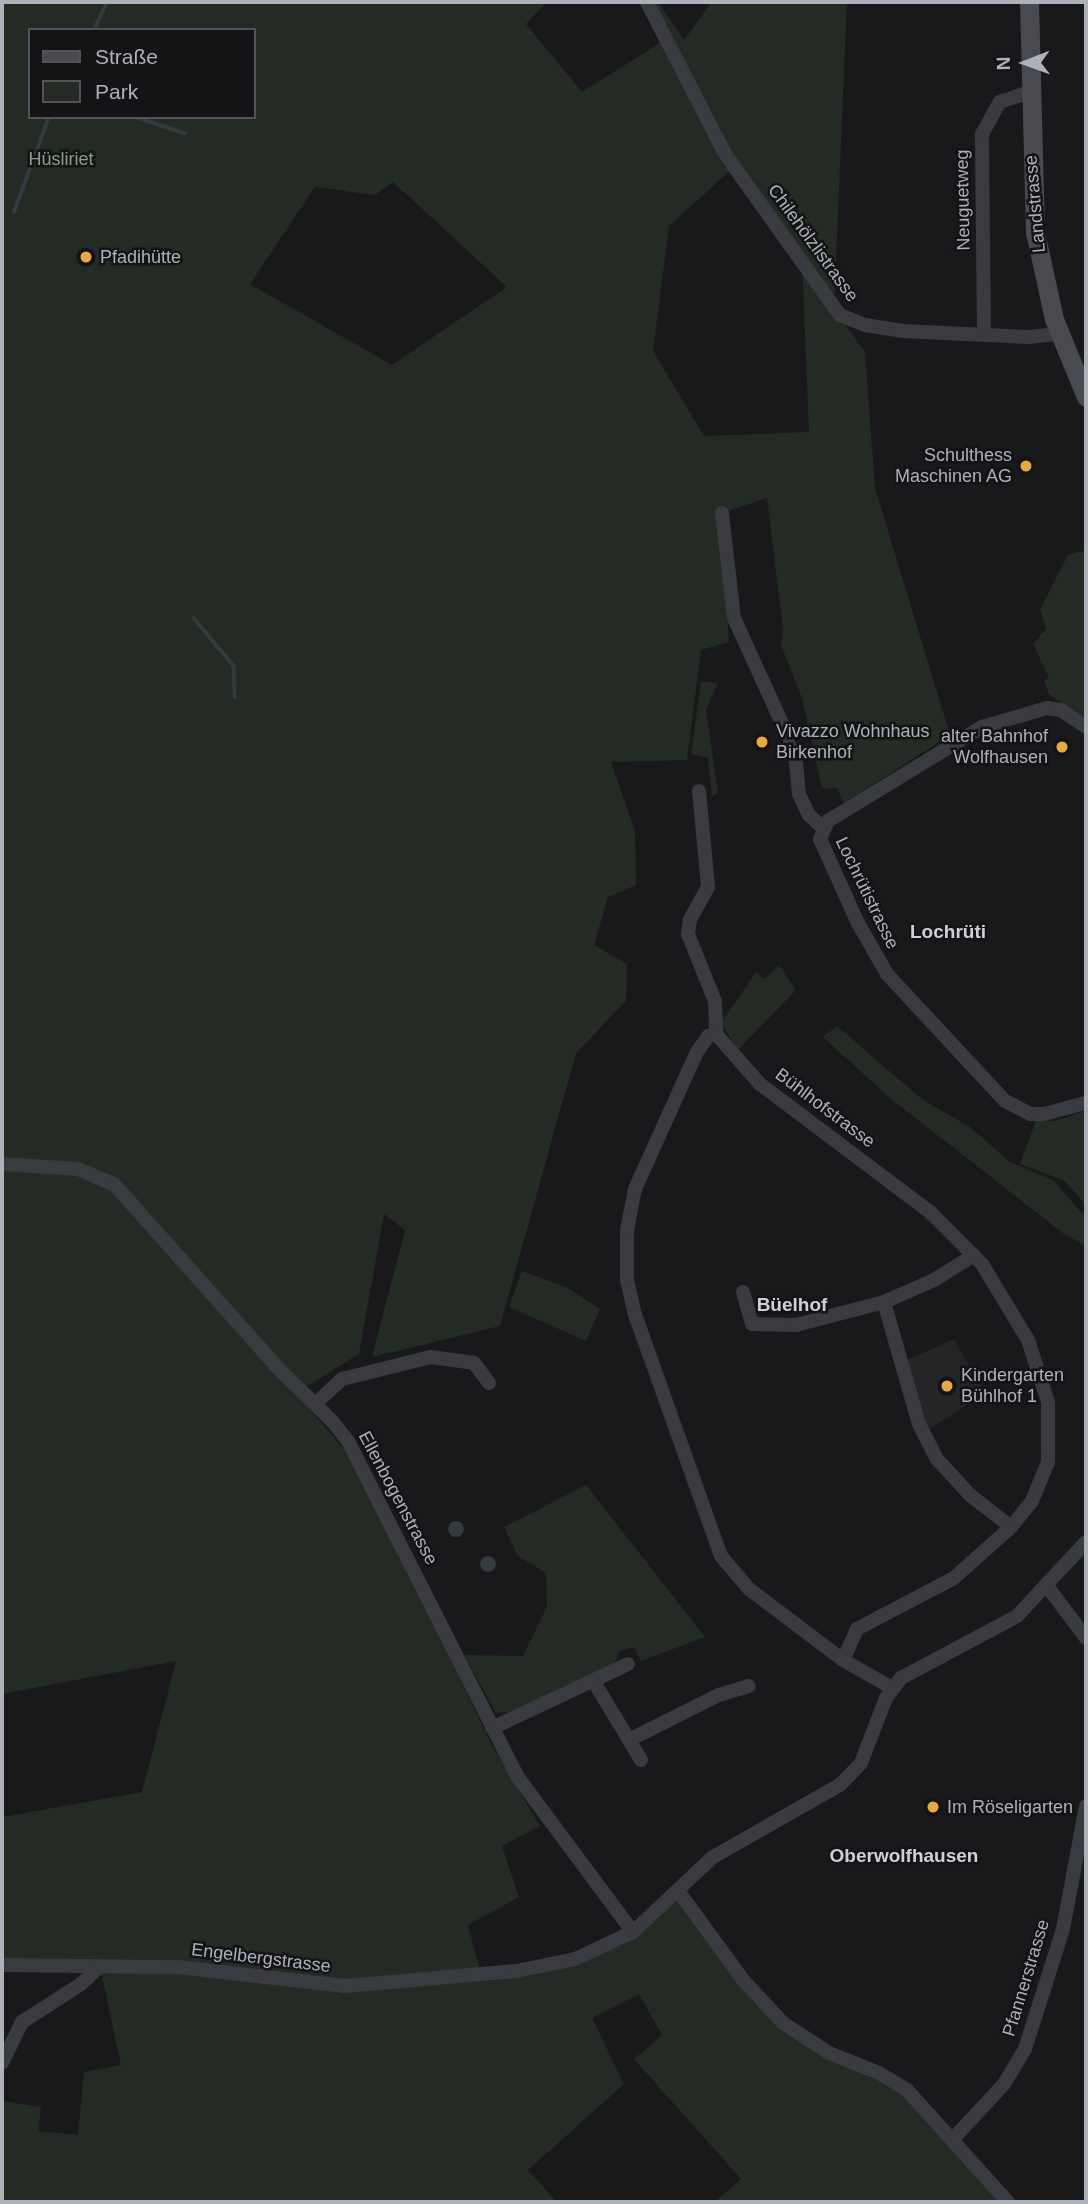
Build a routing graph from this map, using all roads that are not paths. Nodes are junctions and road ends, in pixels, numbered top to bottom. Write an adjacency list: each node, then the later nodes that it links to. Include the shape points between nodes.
1 (647, 2): 4 (street, Chilehölzlistrasse, via 725,154 834,309 854,323 881,328)
2 (1029, 2): 3 (main road, Landstrasse)
3 (1029, 92): 4 (street, Neuguetweg, via 1000,102 982,134); 5 (main road, Landstrasse, via 1034,221)
4 (984, 334): 5 (street, Chilehölzlistrasse)
5 (1059, 334): 6 (main road, Landstrasse)
6 (1086, 397)
7 (722, 513): 10 (street, via 734,618 795,752 799,794 809,815)
8 (1086, 727): 10 (street, Lochrütistrasse, via 1061,710 1047,708 982,727 892,780)
9 (699, 791): 11 (street, via 708,887 690,920 688,934 715,1001)
10 (823, 828): 12 (street, Lochrütistrasse, via 824,856 869,946 930,1023 1019,1110 1044,1114)
11 (716, 1034): 14 (street, Bühlhofstrasse, via 760,1084 930,1212); 23 (street, via 708,1036 697,1052 635,1189 627,1230 627,1281 721,1556 749,1589)
12 (1086, 1102)
13 (2, 1164): 18 (street, Ellenbogenstrasse, via 78,1169 114,1184)
14 (974, 1255): 16 (street, via 934,1280); 19 (street, Bühlhofstrasse, via 996,1282 1028,1340 1052,1424 1043,1479)
15 (743, 1292): 16 (street, via 746,1314 752,1324 760,1326 823,1320)
16 (884, 1302): 19 (street, via 919,1424 937,1459 970,1495)
17 (489, 1383): 18 (street, via 474,1363 431,1357 342,1379)
18 (315, 1404): 28 (street, Ellenbogenstrasse, via 348,1441)
19 (1011, 1527): 23 (street, Bühlhofstrasse, via 954,1578 858,1629)
20 (1086, 1542): 21 (street)
21 (1047, 1586): 22 (street); 27 (street, via 1005,1624 914,1669)
22 (1086, 1638)
23 (843, 1660): 27 (street)
24 (628, 1664): 25 (street)
25 (594, 1682): 28 (street); 29 (street)
26 (749, 1686): 29 (street, via 719,1695)
27 (892, 1688): 32 (street, Engelbergstrasse, via 852,1775 713,1857)
28 (492, 1728): 33 (street, Ellenbogenstrasse, via 547,1822)
29 (629, 1740): 30 (street)
30 (641, 1760)
31 (1086, 1806): 37 (street, Pfannerstrasse, via 1063,1929 1025,2049 1004,2084)
32 (678, 1892): 33 (street, Engelbergstrasse); 37 (street, via 744,1981 783,2023 811,2043 907,2090)
33 (633, 1932): 35 (street, Engelbergstrasse, via 575,1959 544,1967 345,1986 188,1968)
34 (2, 1965): 35 (street, Engelbergstrasse)
35 (100, 1966): 36 (street, via 81,1984 22,2022)
36 (2, 2063)
37 (953, 2139): 38 (street)
38 (1008, 2202)

